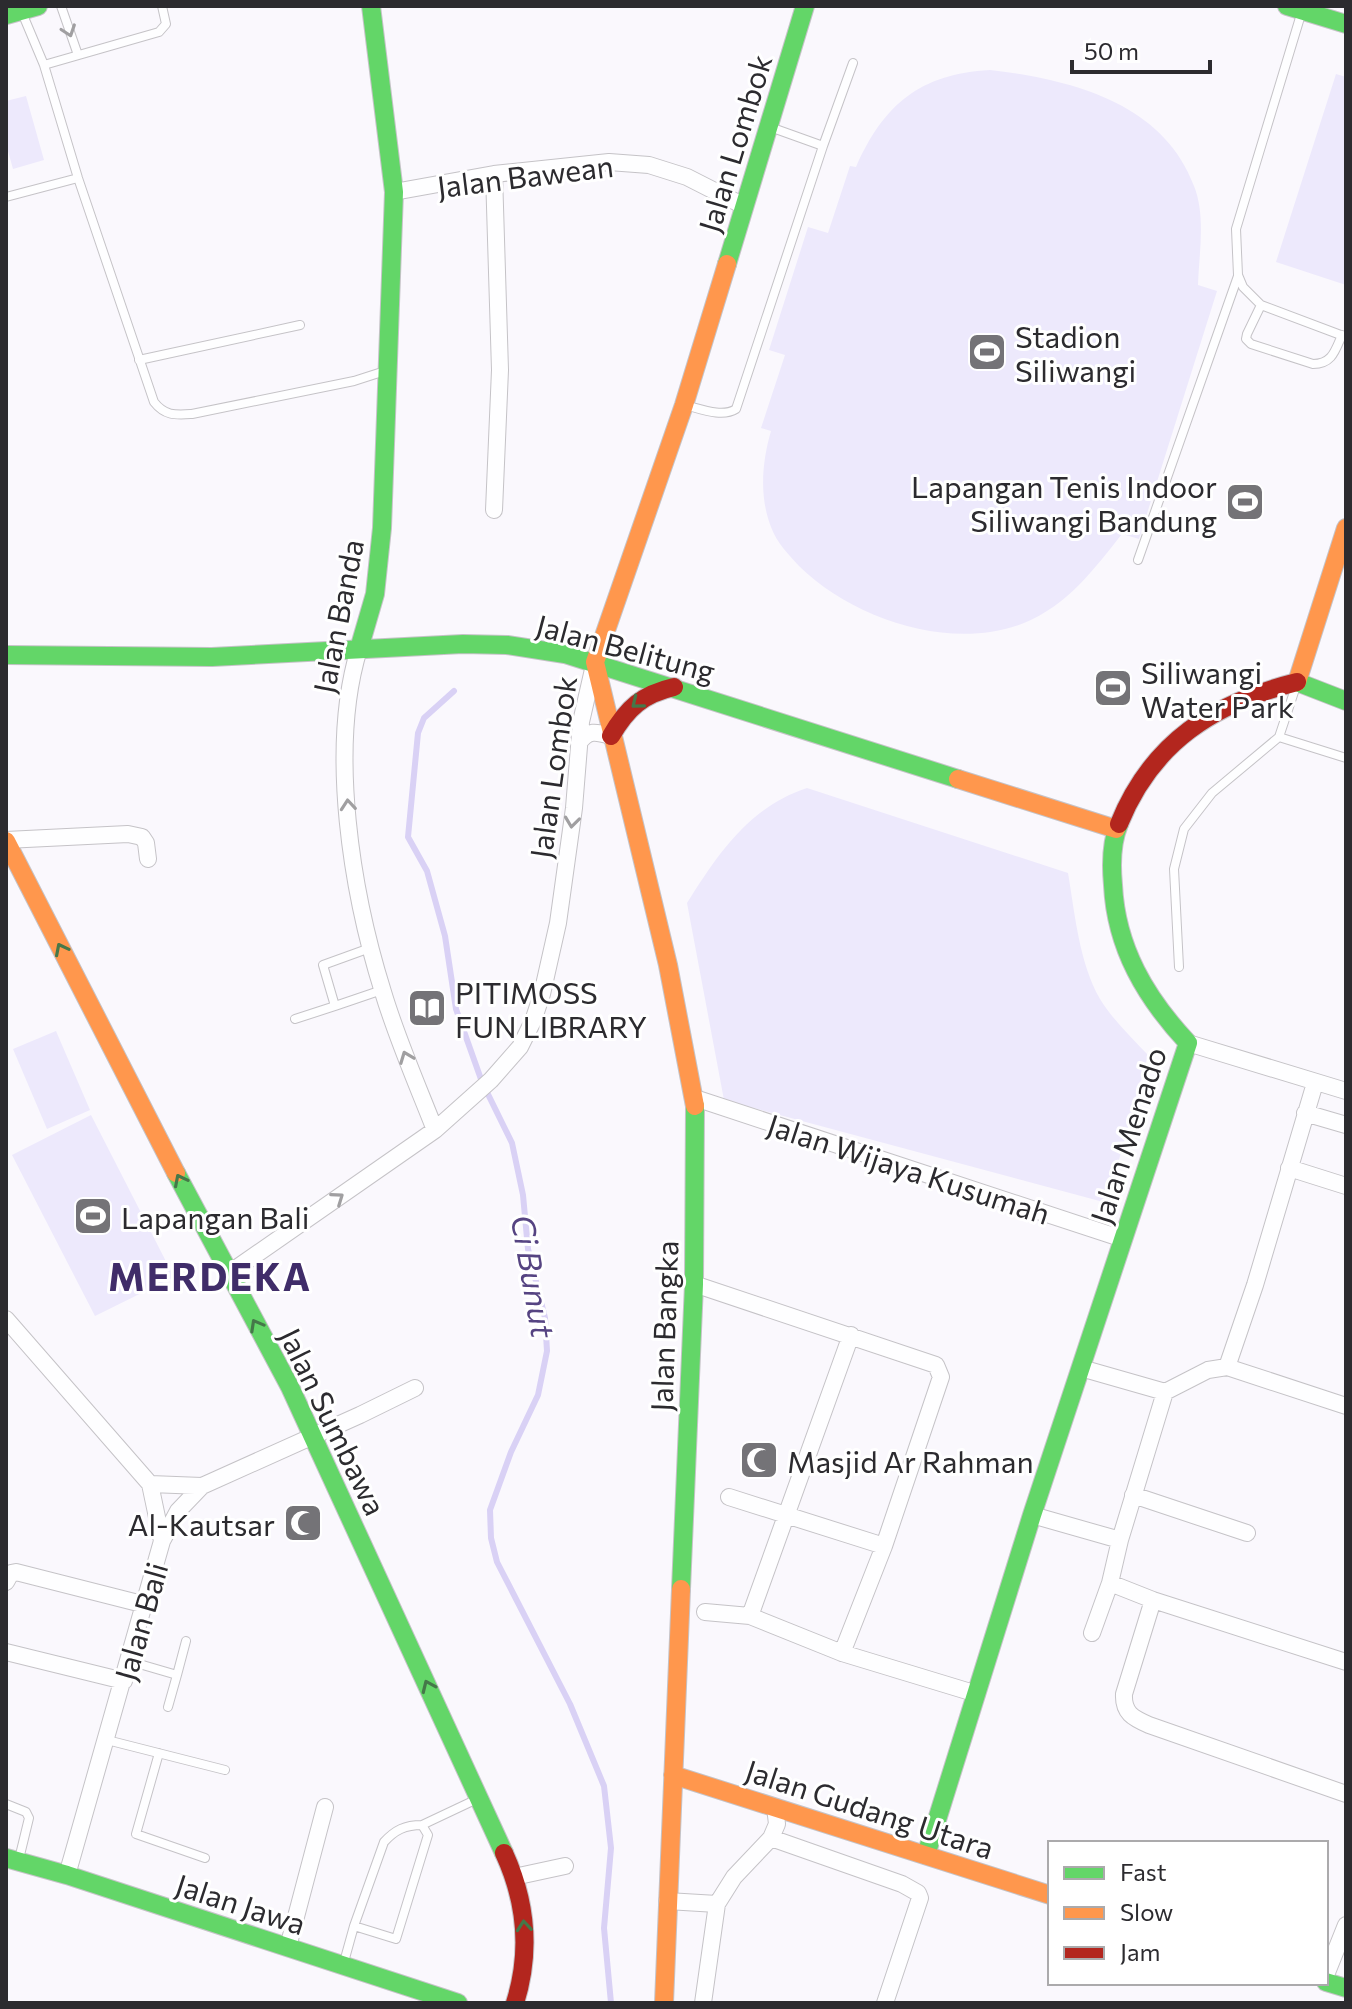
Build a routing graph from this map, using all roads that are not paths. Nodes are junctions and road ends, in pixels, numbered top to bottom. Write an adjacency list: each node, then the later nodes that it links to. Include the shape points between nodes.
1 (61, 6): 8 (lane, one-way to 8)
2 (162, 6): 8 (lane, via 166,24 159,32)
3 (371, 6): 15 (street, Jalan Banda)
4 (805, 6): 11 (street, Jalan Lombok)
5 (1294, 8): 7 (street); 18 (lane, via 1236,229)
6 (22, 10): 10 (lane)
7 (1346, 24)
8 (78, 55): 10 (lane)
9 (853, 63): 12 (lane)
10 (44, 65): 14 (lane)
11 (769, 127): 12 (lane); 17 (street, Jalan Lombok)
12 (823, 146): 24 (lane, via 736,409 723,413)
13 (494, 174): 15 (street, Jalan Bawean); 17 (street, Jalan Bawean, via 609,162 649,165 687,177); 25 (street, via 500,370)
14 (78, 178): 16 (lane); 22 (lane)
15 (394, 192): 23 (street, Jalan Banda)
16 (6, 197)
17 (744, 206): 24 (street, Jalan Lombok)
18 (1238, 275): 19 (lane); 27 (lane)
19 (1261, 305): 21 (lane); 21 (lane, via 1247,334 1251,344 1324,364)
20 (300, 325): 22 (lane)
21 (1344, 336)
22 (139, 360): 23 (lane, via 154,402 162,412 174,415)
23 (389, 370): 28 (street, Jalan Banda, via 381,541 375,594)
24 (684, 405): 30 (street, Jalan Lombok)
25 (494, 510)
26 (1346, 528): 31 (street)
27 (1138, 560)
28 (359, 649): 29 (street, Jalan Belitung, via 212,657); 30 (street, Jalan Belitung, via 507,645); 41 (street, Jalan Banda, one-way to 28, via 345,768 347,704)
29 (6, 655)
30 (595, 662): 32 (street, Jalan Belitung); 34 (street, Jalan Bangka); 36 (street, Jalan Lombok)
31 (1297, 682): 33 (street); 35 (lane); 38 (street, Jalan Menado, via 1234,701 1184,733 1150,767)
32 (674, 687): 34 (street, one-way to 34, via 633,703); 38 (street, Jalan Belitung)
33 (1346, 701)
34 (611, 736): 36 (street, via 592,732); 49 (street, Jalan Bangka)
35 (1279, 737): 37 (lane); 42 (lane, via 1212,793 1184,829 1174,869)
36 (579, 743): 52 (street, Jalan Lombok, one-way to 52, via 564,884 551,961 533,1021 520,1047 485,1086)
37 (1346, 758)
38 (1116, 829): 46 (street, Jalan Menado, via 1112,888 1123,946 1149,999)
39 (6, 840): 40 (street, via 128,834 142,837); 56 (street, Jalan Sumbawa, one-way to 39)
40 (148, 859)
41 (370, 948): 43 (street, Jalan Banda); 44 (lane, via 323,965)
42 (1179, 967)
43 (382, 990): 44 (lane); 52 (street, Jalan Banda, one-way to 43)
44 (335, 1006): 45 (lane)
45 (295, 1019)
46 (1188, 1043): 47 (street); 55 (street, Jalan Menado)
47 (1315, 1083): 48 (street); 50 (street)
48 (1346, 1091)
49 (695, 1098): 55 (street, Jalan Wijaya Kusumah); 57 (street, Jalan Bangka)
50 (1305, 1113): 51 (street); 53 (street)
51 (1346, 1125)
52 (435, 1130): 56 (street, Jalan Lombok, one-way to 52)
53 (1289, 1168): 54 (street); 60 (street)
54 (1346, 1186)
55 (1123, 1239): 61 (street, Jalan Menado)
56 (228, 1274): 65 (street, Jalan Sumbawa, one-way to 56)
57 (694, 1284): 59 (street); 95 (street, Jalan Bangka)
58 (6, 1319): 66 (street, Jalan Bali)
59 (851, 1335): 71 (street); 75 (street, via 936,1365 941,1377)
60 (1227, 1367): 63 (street, via 1208,1370); 64 (street)
61 (1081, 1368): 63 (street); 70 (street, Jalan Menado)
62 (415, 1388): 65 (street)
63 (1165, 1392): 68 (street)
64 (1346, 1406)
65 (313, 1435): 67 (street); 97 (street, Jalan Sumbawa, one-way to 65)
66 (150, 1484): 67 (street); 74 (street, Jalan Bali)
67 (202, 1486): 74 (street, via 178,1511)
68 (1133, 1495): 72 (street); 73 (street)
69 (729, 1497): 71 (street)
70 (1032, 1515): 73 (street); 90 (street, Jalan Menado)
71 (786, 1516): 75 (street); 81 (street)
72 (1247, 1533)
73 (1120, 1540): 77 (street)
74 (162, 1541): 79 (street, Jalan Bali)
75 (884, 1546): 85 (street)
76 (6, 1582): 79 (street, via 16,1572)
77 (1110, 1583): 78 (street); 82 (street)
78 (1153, 1600): 87 (street); 96 (street, via 1124,1694 1128,1713)
79 (146, 1605): 86 (street, Jalan Bali)
80 (705, 1612): 81 (street)
81 (750, 1616): 85 (street)
82 (1092, 1633)
83 (186, 1641): 88 (lane)
84 (6, 1652): 89 (street)
85 (842, 1653): 90 (street)
86 (129, 1661): 88 (lane); 89 (street, Jalan Bali)
87 (1346, 1662)
88 (177, 1675): 91 (lane)
89 (124, 1681): 92 (street, Jalan Bali)
90 (977, 1694): 103 (street, Jalan Menado)
91 (168, 1707)
92 (107, 1740): 93 (lane); 107 (street, Jalan Bali)
93 (159, 1753): 94 (lane); 104 (lane, via 136,1834)
94 (225, 1770)
95 (673, 1775): 100 (street, Jalan Gudang Utara); 110 (street, Jalan Bangka)
96 (1346, 1794)
97 (479, 1798): 101 (lane); 108 (street, Jalan Sumbawa)
98 (6, 1804): 105 (lane, via 29,1818)
99 (325, 1807): 114 (street)
100 (775, 1807): 102 (street, via 777,1824); 103 (street, Jalan Gudang Utara)
101 (422, 1825): 113 (lane, via 408,1825 384,1842); 113 (lane, via 428,1835 396,1939)
102 (771, 1838): 111 (street); 121 (street, via 918,1893)
103 (926, 1855): 109 (street, Jalan Gudang Utara)
104 (205, 1858)
105 (12, 1860): 107 (street, Jalan Jawa)
106 (565, 1866): 108 (street)
107 (67, 1875): 114 (street, Jalan Jawa)
108 (514, 1877): 118 (street, Jalan Sumbawa, one-way to 108, via 526,1934)
109 (1048, 1894)
110 (667, 1901): 111 (street); 119 (street, Jalan Bangka)
111 (717, 1904): 120 (street)
112 (1346, 1925): 116 (street)
113 (354, 1926): 115 (lane)
114 (288, 1947): 115 (street, Jalan Jawa)
115 (343, 1965): 117 (street, Jalan Jawa)
116 (1328, 1970)
117 (458, 2003)
118 (515, 2003)
119 (664, 2003)
120 (703, 2003)
121 (885, 2003)

